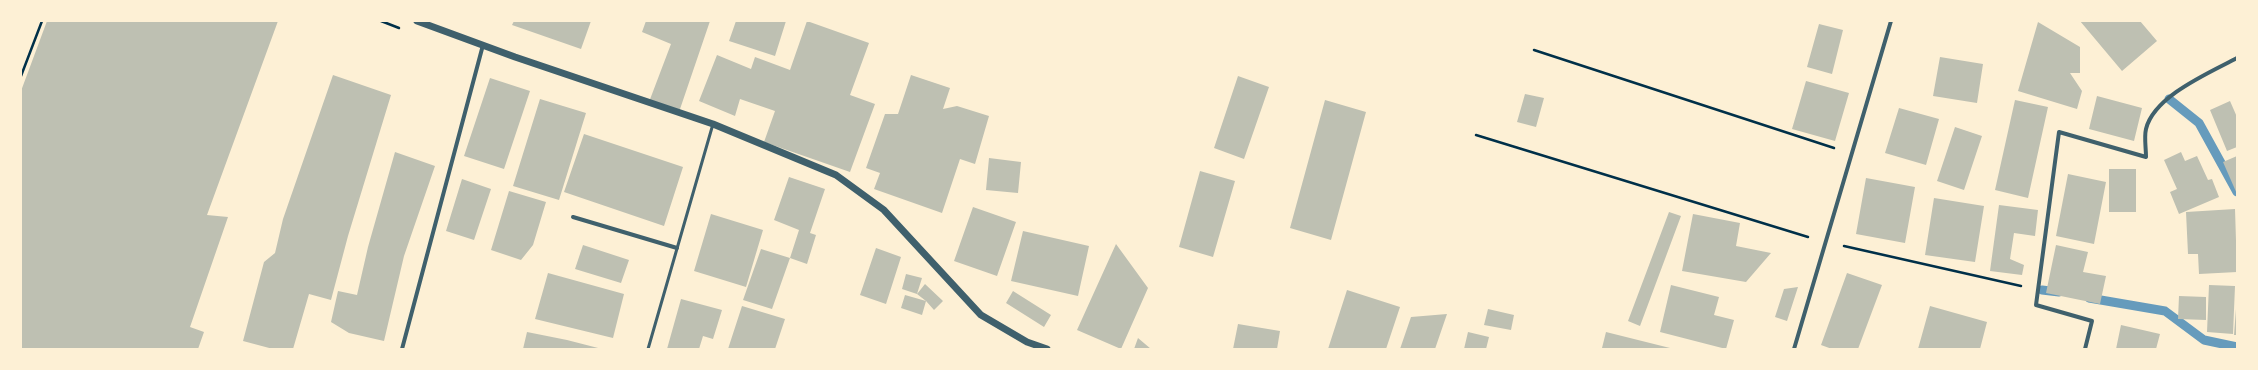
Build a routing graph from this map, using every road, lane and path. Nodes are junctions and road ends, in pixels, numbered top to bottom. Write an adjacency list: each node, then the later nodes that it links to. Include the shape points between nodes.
1 (42, 21): 7 (path)
2 (417, 21): 4 (street)
3 (1891, 21): 10 (street)
4 (483, 45): 8 (street); 15 (street)
5 (1534, 50): 10 (path)
6 (2237, 58): 14 (street, via 2192,82 2154,111 2146,129 2146,157 2059,132)
7 (21, 76)
8 (713, 124): 13 (lane); 17 (street, via 836,175 884,210 981,315 1027,342)
9 (1476, 135): 12 (path)
10 (1852, 153): 12 (street)
11 (573, 217): 13 (street)
12 (1826, 242): 14 (path); 18 (street)
13 (677, 248): 16 (lane)
14 (2038, 290): 19 (street, via 2036,305 2092,321)
15 (402, 349)
16 (648, 349)
17 (1048, 349)
18 (1794, 349)
19 (2085, 349)

